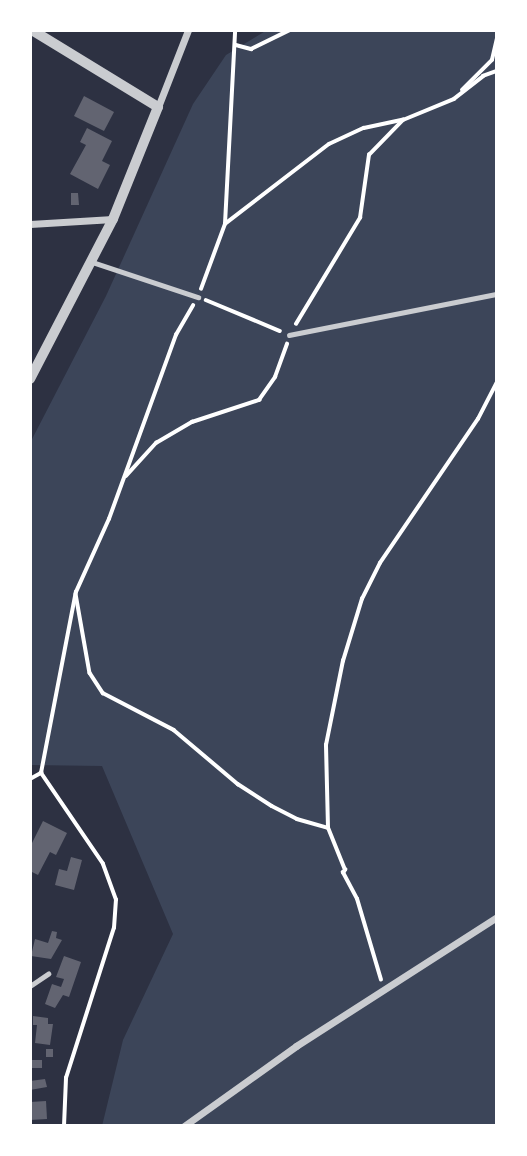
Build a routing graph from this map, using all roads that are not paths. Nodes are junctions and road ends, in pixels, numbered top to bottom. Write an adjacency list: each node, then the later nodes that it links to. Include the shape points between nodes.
1 (32, 30): 3 (street)
2 (188, 30): 3 (street)
3 (158, 107): 4 (street)
4 (113, 219): 5 (street); 6 (street)
5 (30, 224)
6 (91, 262): 8 (lane); 10 (street)
7 (497, 294): 9 (lane)
8 (198, 297)
9 (289, 335)
10 (30, 379)
11 (497, 917): 14 (street, via 296,1046)
12 (48, 974): 13 (lane)
13 (30, 986)
14 (184, 1126)

